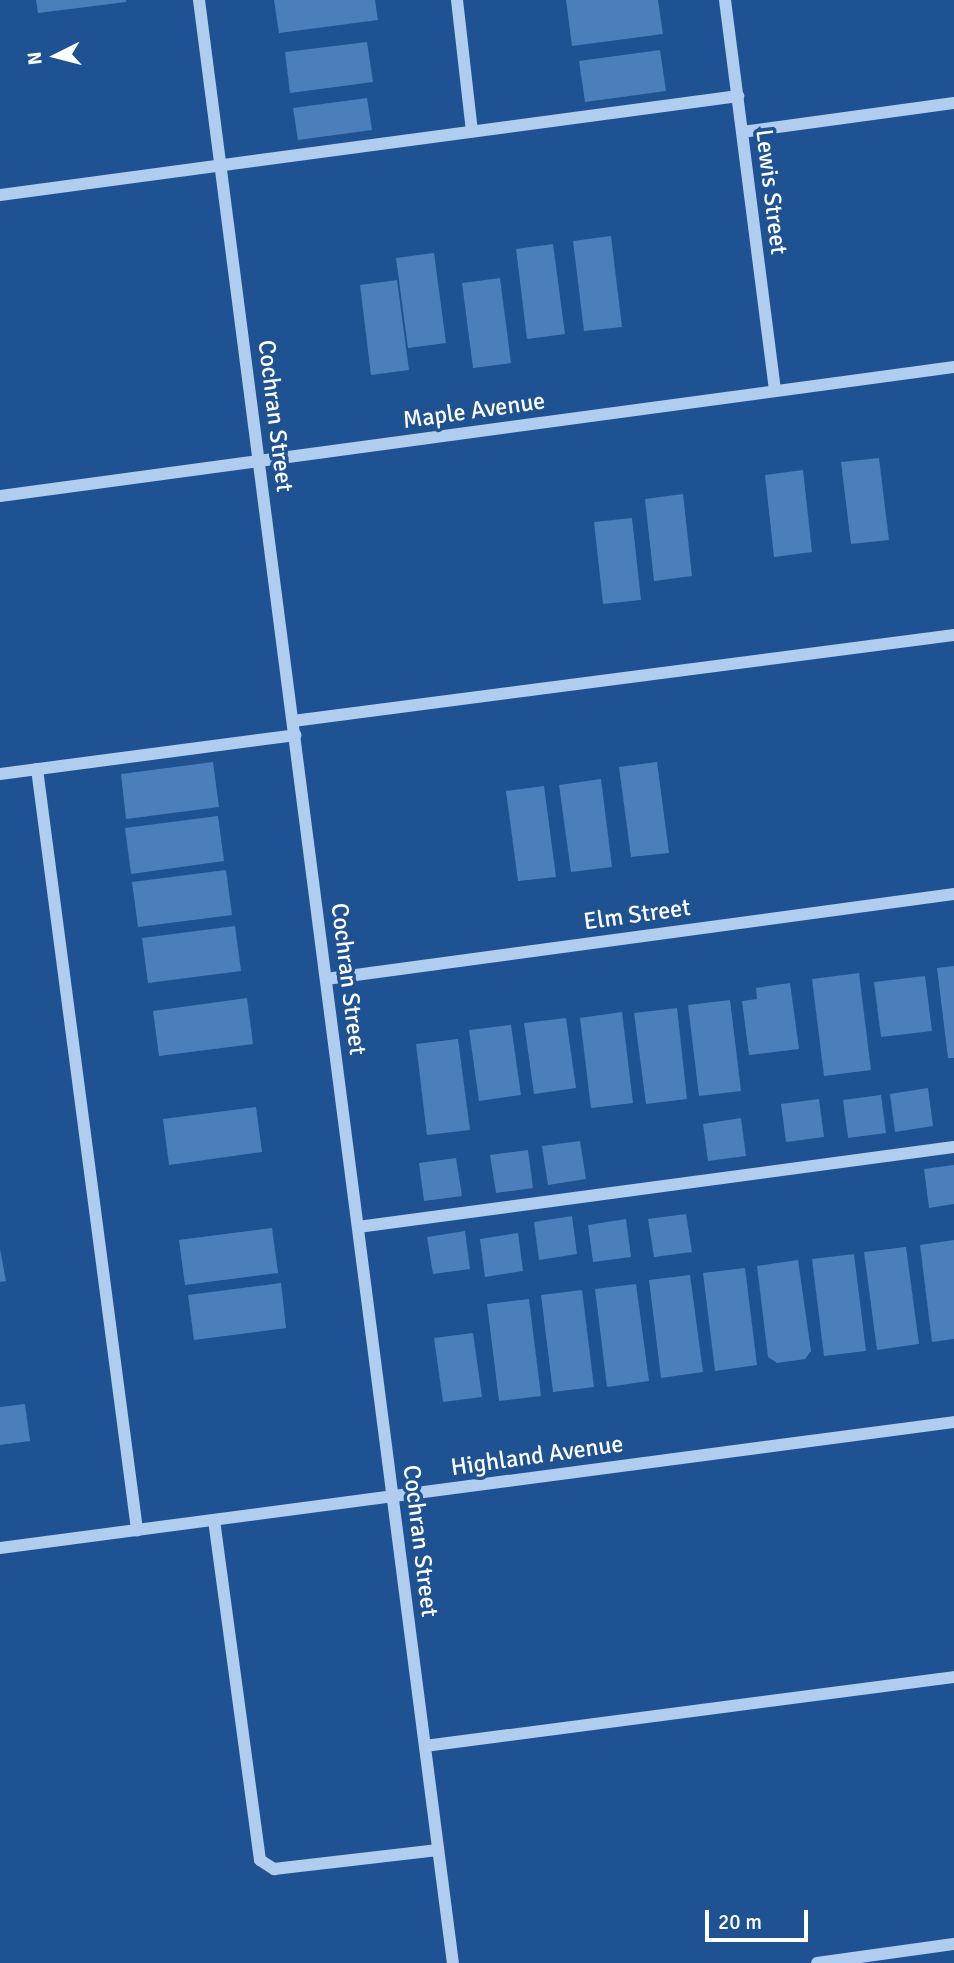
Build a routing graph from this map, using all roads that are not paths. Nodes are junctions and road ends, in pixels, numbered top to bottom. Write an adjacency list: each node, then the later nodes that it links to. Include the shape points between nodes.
1 (200, 0): 8 (street, Cochran Street)
2 (457, 0): 6 (street)
3 (726, 0): 4 (street, Lewis Street)
4 (738, 96): 6 (street); 7 (street, Lewis Street)
5 (954, 103): 7 (street)
6 (472, 131): 8 (street)
7 (742, 132): 11 (street, Lewis Street)
8 (221, 165): 9 (street); 12 (street, Cochran Street)
9 (0, 195)
10 (954, 367): 11 (street, Maple Avenue)
11 (775, 390): 12 (street, Maple Avenue)
12 (260, 462): 13 (street, Maple Avenue); 15 (street, Cochran Street)
13 (0, 496)
14 (954, 635): 15 (street)
15 (294, 728): 16 (street); 19 (street, Cochran Street)
16 (37, 769): 17 (street); 25 (street)
17 (0, 774)
18 (954, 894): 19 (street, Elm Street)
19 (327, 979): 21 (street, Cochran Street)
20 (954, 1147): 21 (street)
21 (358, 1227): 23 (street, Cochran Street)
22 (954, 1422): 23 (street, Highland Avenue)
23 (393, 1496): 24 (street, Highland Avenue); 28 (street, Cochran Street)
24 (214, 1520): 25 (street, Highland Avenue); 29 (street, via 260,1860 274,1869)
25 (137, 1530): 26 (street, Highland Avenue)
26 (0, 1548)
27 (954, 1677): 28 (street)
28 (425, 1746): 29 (street, Cochran Street)
29 (438, 1850): 31 (street, Cochran Street)
30 (954, 1944): 32 (street)
31 (453, 1963)
32 (817, 1963)

